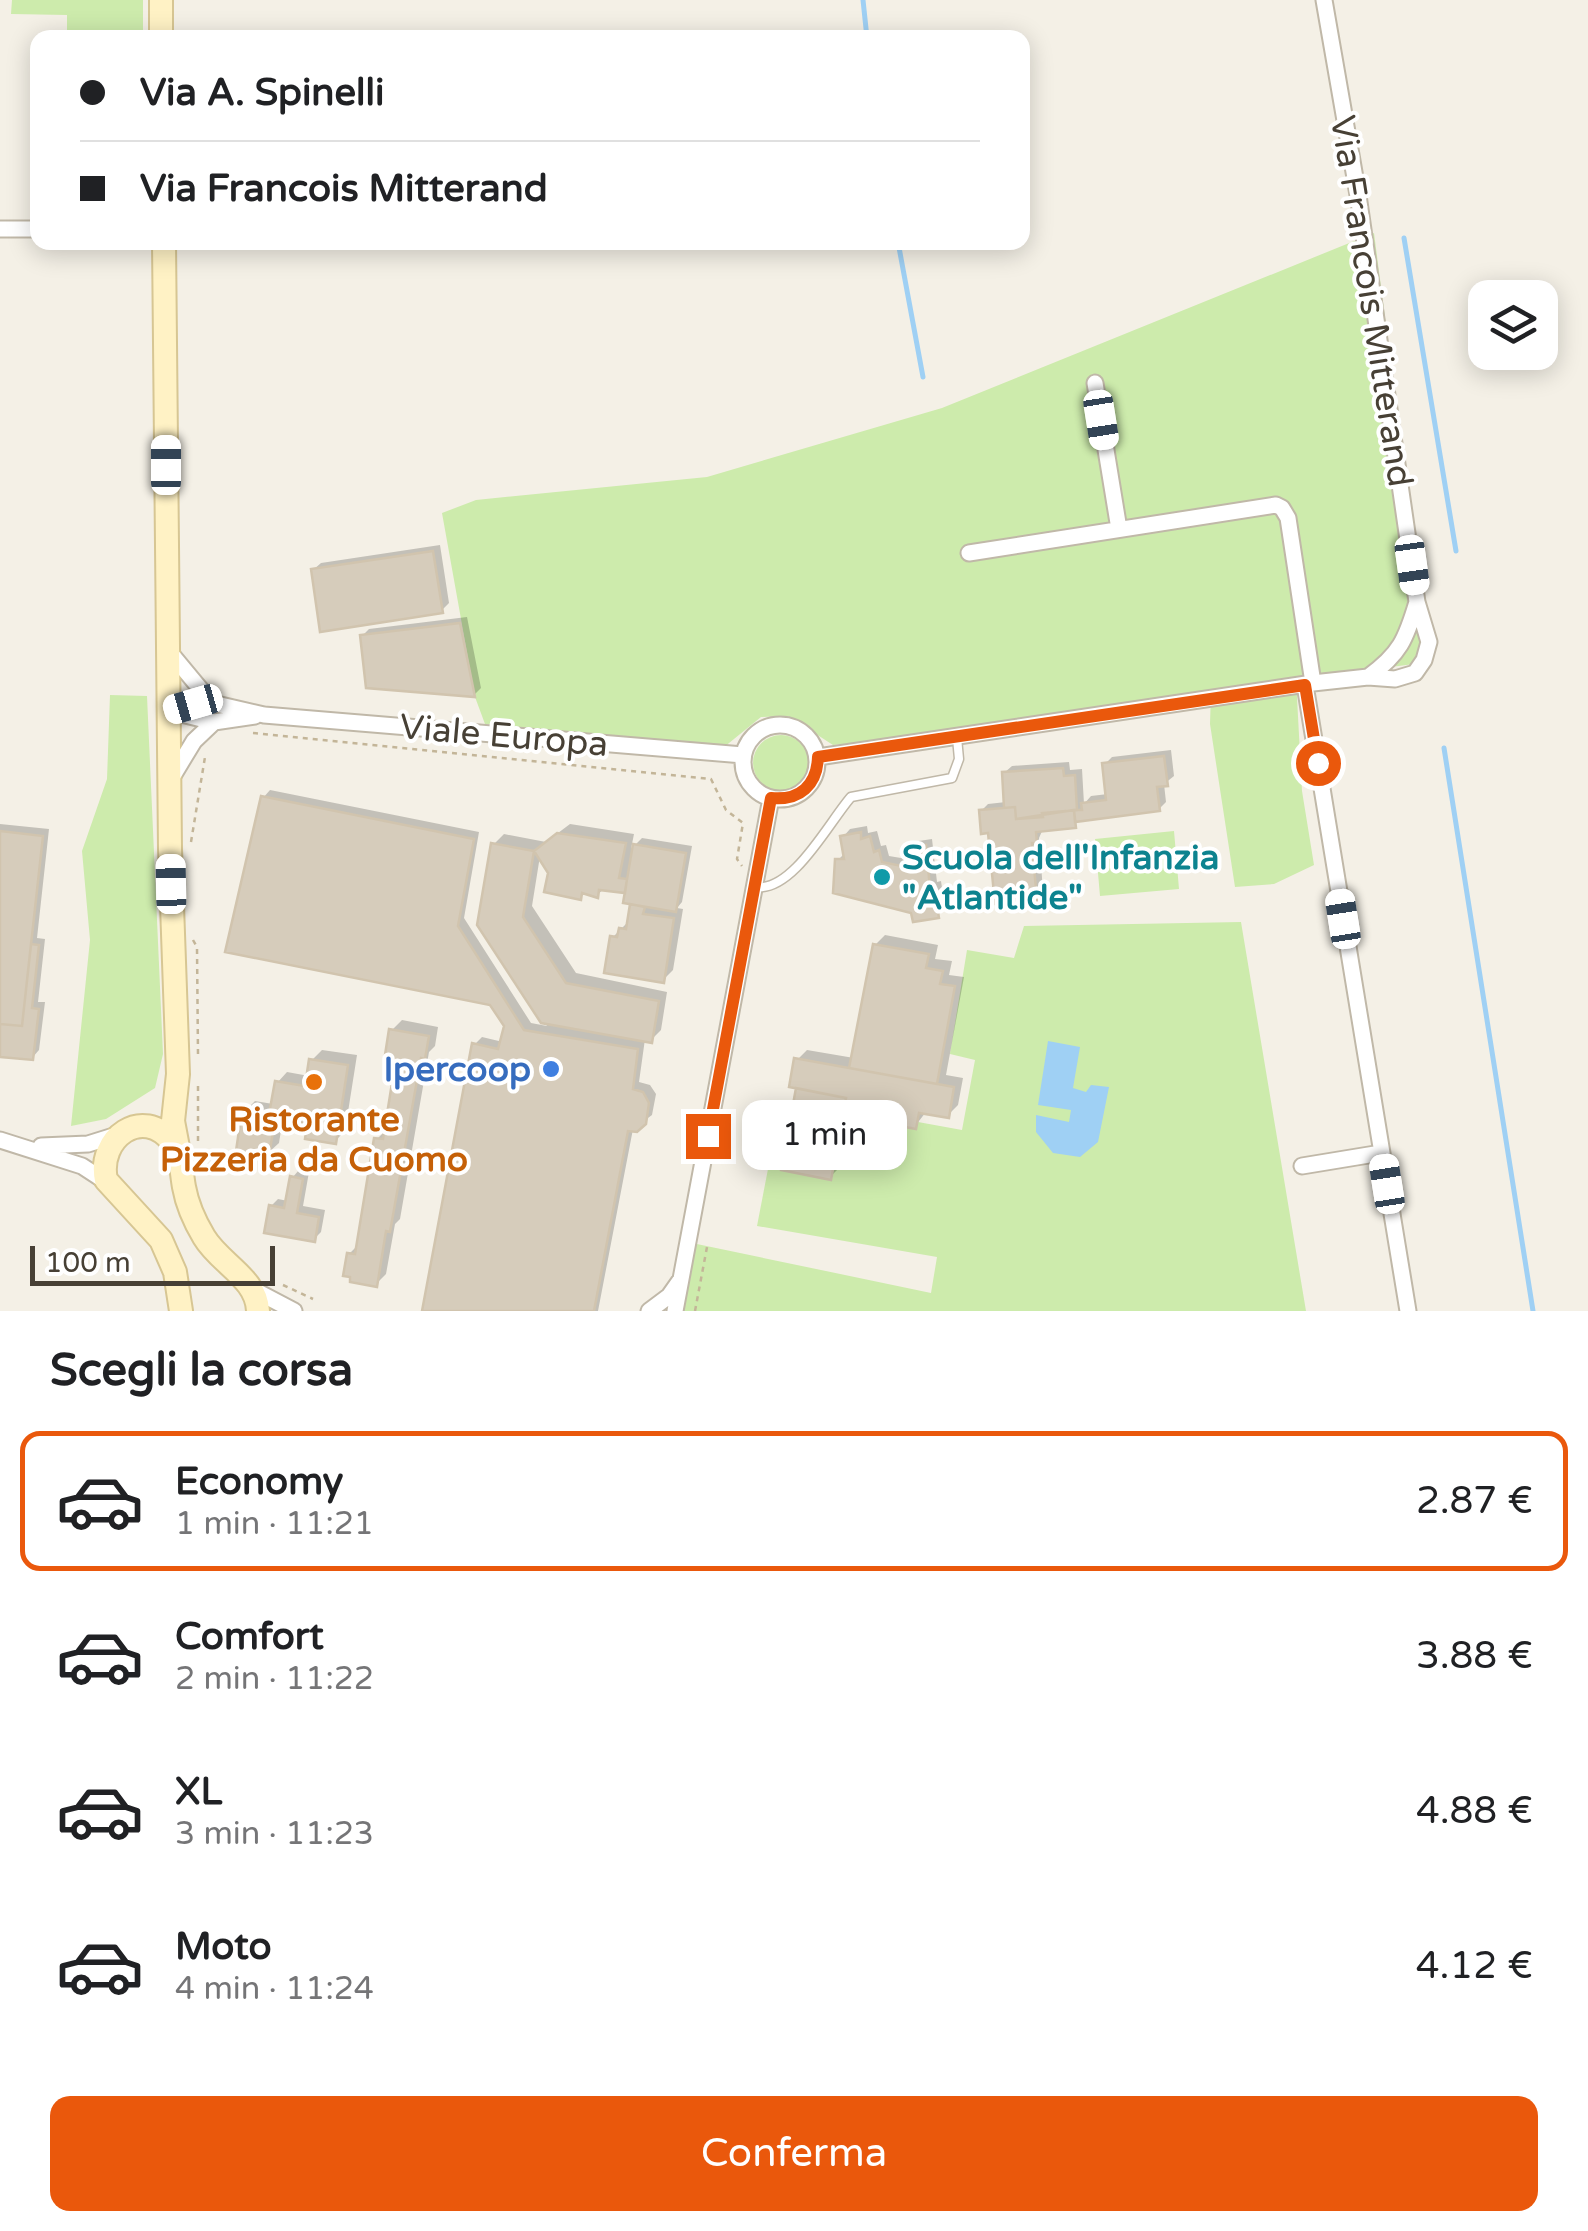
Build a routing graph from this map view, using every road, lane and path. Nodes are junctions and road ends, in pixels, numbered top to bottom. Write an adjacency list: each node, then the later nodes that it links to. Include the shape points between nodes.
1 (161, 0): 3 (main road)
2 (1324, 0): 10 (street, Via Francois Mitterand)
3 (162, 30)
4 (30, 228): 5 (street)
5 (0, 230)
6 (164, 250): 11 (main road)
7 (1095, 383): 8 (street)
8 (1118, 529): 9 (street); 13 (street, via 1282,508)
9 (969, 553)
10 (1417, 602): 12 (street, via 1396,656); 12 (street, Via Francois Mitterand, via 1428,630 1424,660 1405,677)
11 (168, 650): 14 (street); 15 (main road)
12 (1368, 677): 13 (street)
13 (1309, 684): 19 (street); 35 (street)
14 (212, 703): 15 (street); 16 (street)
15 (169, 711): 17 (street); 23 (main road)
16 (264, 715): 17 (street); 21 (street, Viale Europa)
17 (214, 722): 23 (street)
18 (240, 732): 26 (path, via 711,779 726,810 744,823 739,863)
19 (957, 738): 22 (street); 26 (lane, via 952,778 852,797 785,880 764,888)
20 (206, 754): 25 (path)
21 (744, 755): 22 (street, via 754,735 787,724 808,736); 24 (street, via 752,787)
22 (818, 757): 24 (street, via 805,790)
23 (169, 782): 28 (main road)
24 (771, 798): 26 (street)
25 (190, 841)
26 (758, 878): 40 (street)
27 (192, 938): 29 (path)
28 (175, 1024): 31 (main road, via 166,1092 150,1118); 36 (main road, via 173,1121)
29 (198, 1058)
30 (198, 1076): 33 (path)
31 (126, 1131): 34 (street, via 76,1146); 36 (main road, via 168,1136); 38 (main road, via 105,1155)
32 (0, 1140): 34 (street)
33 (198, 1141)
34 (26, 1146): 38 (street)
35 (1382, 1153): 37 (street); 49 (street)
36 (180, 1158): 43 (main road, via 188,1204 206,1240)
37 (1302, 1166)
38 (108, 1183): 45 (main road, via 161,1240)
39 (707, 1247): 48 (path)
40 (681, 1279): 44 (street); 47 (street)
41 (281, 1285): 42 (path)
42 (313, 1299)
43 (256, 1300): 46 (street)
44 (654, 1310)
45 (182, 1311)
46 (294, 1311)
47 (675, 1311)
48 (696, 1311)
49 (1408, 1311)

